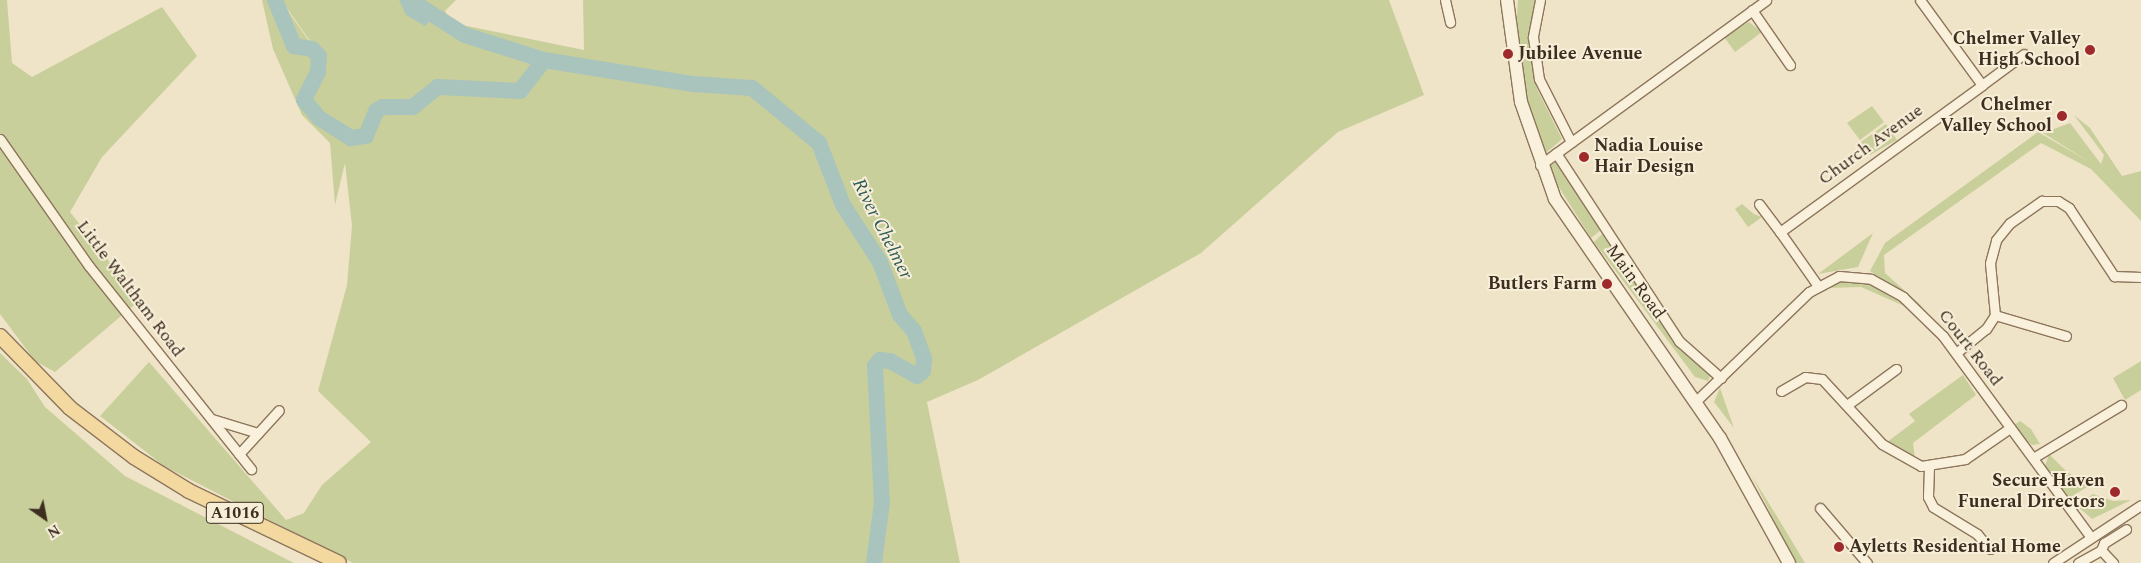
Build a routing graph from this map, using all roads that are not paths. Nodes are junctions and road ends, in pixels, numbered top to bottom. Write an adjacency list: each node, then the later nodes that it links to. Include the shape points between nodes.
1 (1445, 0): 7 (street)
2 (1507, 0): 14 (main road, Main Road, via 1521,102)
3 (1540, 0): 12 (street, via 1533,37 1539,79)
4 (1766, 0): 6 (street)
5 (1925, 2): 10 (street)
6 (1752, 10): 9 (street); 12 (street)
7 (1450, 22)
8 (2024, 54): 10 (street, Church Avenue)
9 (1790, 66)
10 (1982, 85): 16 (street, Church Avenue)
11 (0, 139): 30 (street, Little Waltham Road, via 89,266)
12 (1572, 142): 13 (street)
13 (1556, 153): 14 (street); 24 (street, Main Road, via 1679,341)
14 (1540, 165): 26 (main road, Main Road, via 1566,216)
15 (1759, 204): 16 (street)
16 (1780, 232): 18 (street)
17 (2141, 277): 19 (street, via 2114,276 2069,208 2058,201 2042,201 2010,223 1996,240 1990,263)
18 (1818, 286): 22 (street, Court Road, via 1846,274 1871,279 1922,313); 24 (street, Court Road)
19 (1995, 315): 20 (street); 22 (street, via 1986,329)
20 (2066, 336)
21 (2, 340): 43 (main road, A1016, via 70,408 134,457 189,491)
22 (1956, 353): 31 (street, Court Road)
23 (1896, 369): 27 (street)
24 (1721, 378): 26 (street, Court Road)
25 (1781, 391): 27 (street, via 1814,377 1829,385)
26 (1696, 401): 44 (main road, Main Road, via 1748,484)
27 (1847, 405): 35 (street, via 1891,452)
28 (2121, 405): 34 (street)
29 (279, 410): 32 (street)
30 (212, 419): 32 (street); 33 (street, Little Waltham Road)
31 (2010, 428): 34 (street, Court Road); 35 (street, via 1965,459)
32 (258, 433): 33 (street)
33 (239, 454): 36 (street, Little Waltham Road)
34 (2033, 458): 40 (street, Court Road)
35 (1928, 466): 41 (street, via 1928,497 1933,507 1977,534)
36 (251, 469)
37 (2141, 505): 40 (street)
38 (1820, 508): 45 (street)
39 (2126, 529): 42 (street, via 2104,543)
40 (2090, 536): 46 (street)
41 (1990, 549)
42 (2100, 550): 47 (street); 48 (street)
43 (339, 563)
44 (1789, 563)
45 (1867, 563)
46 (2053, 563)
47 (2078, 563)
48 (2113, 563)

